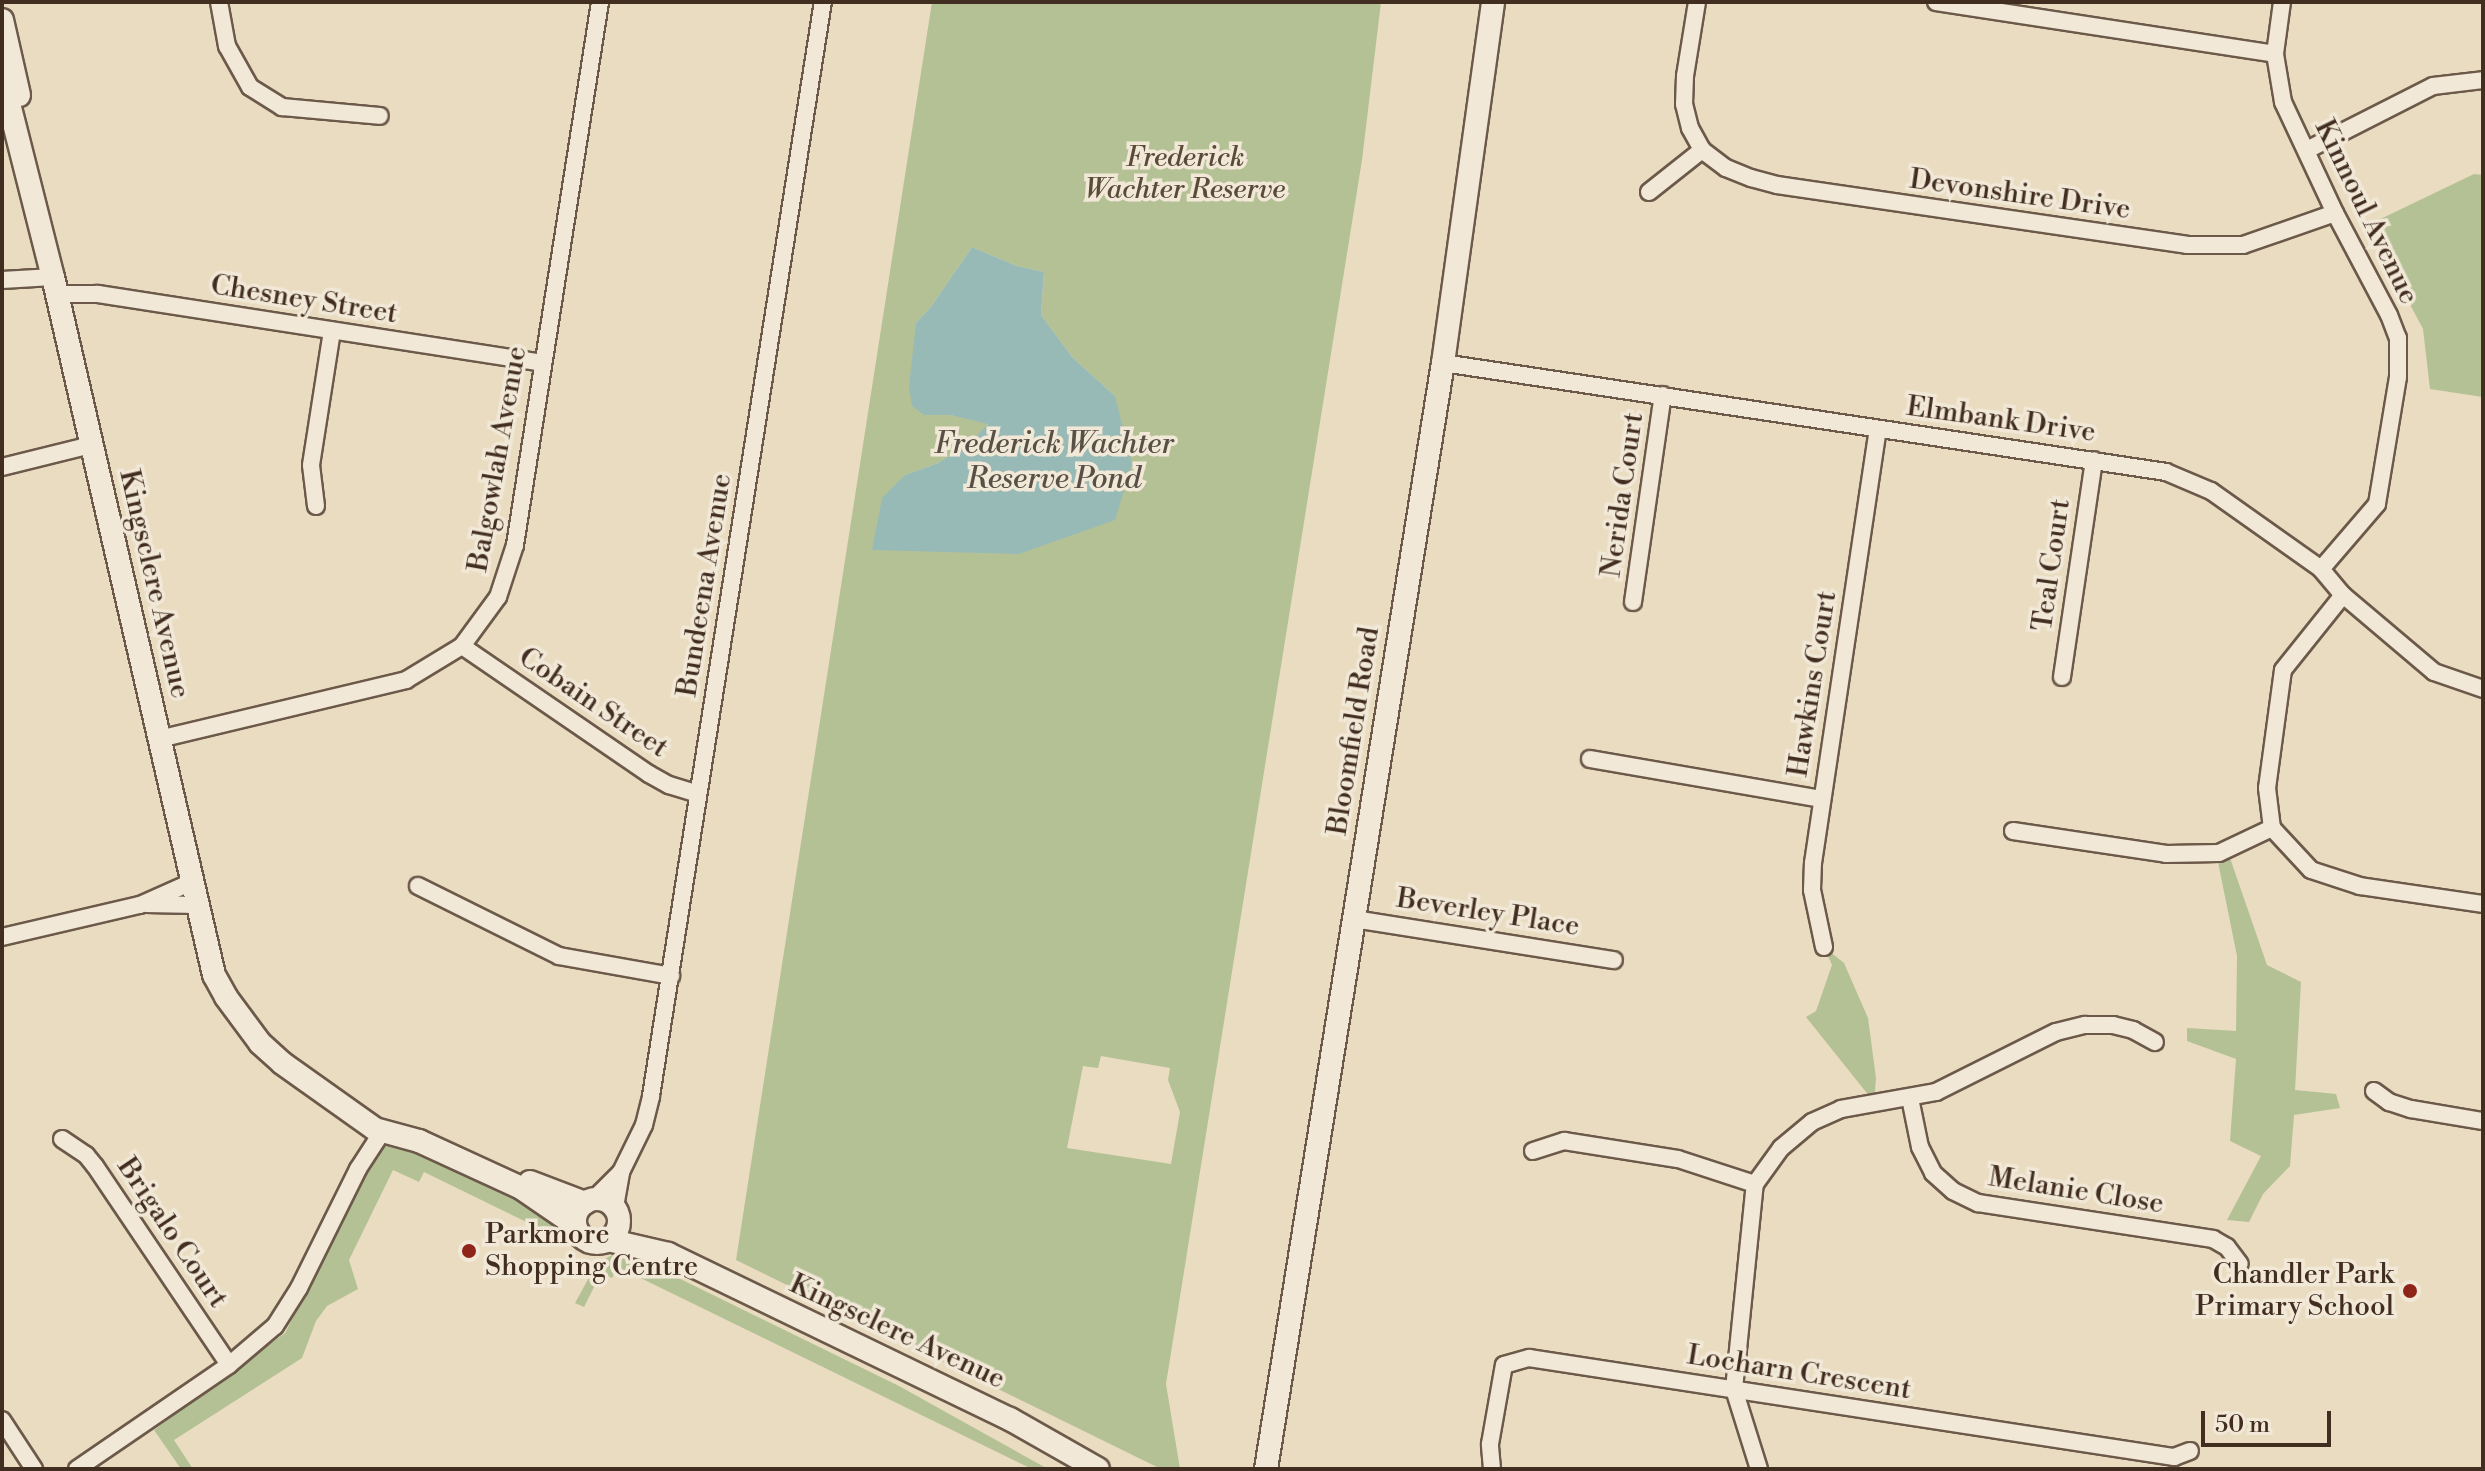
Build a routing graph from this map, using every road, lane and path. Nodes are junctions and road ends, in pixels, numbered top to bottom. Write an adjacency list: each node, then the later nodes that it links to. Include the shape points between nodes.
1 (219, 2): 12 (street, via 227,46 250,87 282,107)
2 (600, 2): 21 (street, Balgowlah Avenue)
3 (823, 2): 37 (street, Bundeena Avenue)
4 (1493, 2): 22 (main road, Bloomfield Road)
5 (1697, 2): 13 (street, via 1684,104)
6 (1936, 2): 9 (street)
7 (2282, 2): 9 (street, Kinnoul Avenue)
8 (2, 20): 17 (main road, Kingsclere Avenue)
9 (2275, 54): 14 (street, Kinnoul Avenue, via 2283,102)
10 (2, 76): 17 (main road, Kingsclere Avenue)
11 (2483, 80): 14 (street, via 2433,86)
12 (380, 116)
13 (1702, 150): 15 (street); 16 (street, Devonshire Drive, via 1726,168 1777,185 2187,245 2243,245)
14 (2307, 150): 16 (street, Kinnoul Avenue)
15 (1649, 192)
16 (2335, 213): 29 (street, Kinnoul Avenue, via 2398,338 2398,377 2377,504)
17 (44, 242): 19 (main road, Kingsclere Avenue)
18 (2, 280): 19 (street, Chesney Street)
19 (54, 285): 20 (street, Chesney Street); 25 (main road, Kingsclere Avenue)
20 (332, 331): 21 (street, Chesney Street); 28 (street, via 311,465)
21 (543, 363): 32 (street, Balgowlah Avenue, via 508,572 498,597)
22 (1443, 363): 23 (street, Elmbank Drive); 46 (main road, Bloomfield Road)
23 (1663, 395): 24 (street, Elmbank Drive); 31 (street, Nerida Court)
24 (1878, 429): 26 (street, Elmbank Drive); 38 (street, Hawkins Court)
25 (91, 445): 27 (street); 35 (main road, Kingsclere Avenue)
26 (2094, 460): 29 (street, Elmbank Drive, via 2166,472 2211,491); 33 (street, Teal Court)
27 (2, 467)
28 (316, 506)
29 (2321, 569): 30 (street, Elmbank Drive)
30 (2343, 595): 34 (street, Elmbank Drive, via 2434,672); 39 (street, via 2283,670 2267,788)
31 (1633, 602)
32 (462, 646): 35 (street, Balgowlah Avenue, via 434,666 385,687); 37 (street, Cobain Street, via 649,774)
33 (2062, 677)
34 (2483, 689)
35 (159, 739): 41 (main road, Kingsclere Avenue)
36 (1590, 759): 38 (street)
37 (698, 794): 50 (street, Bundeena Avenue)
38 (1822, 799): 48 (street, Hawkins Court, via 1812,890)
39 (2272, 828): 40 (street, via 2219,853 2166,854); 43 (street, via 2311,870 2360,886)
40 (2013, 831)
41 (192, 882): 44 (street); 45 (main road, Kingsclere Avenue)
42 (418, 886): 50 (street, via 559,956)
43 (2483, 904)
44 (140, 905): 45 (street); 47 (street)
45 (197, 905): 55 (main road, Kingsclere Avenue, via 206,939 238,994 280,1044)
46 (1354, 919): 49 (street, Beverley Place); 71 (main road, Bloomfield Road)
47 (2, 937)
48 (1824, 947)
49 (1614, 960)
50 (671, 976): 59 (street, Bundeena Avenue, via 647,1113)
51 (2155, 1042): 53 (street, via 2123,1027 2085,1025 2056,1032 1961,1081)
52 (2374, 1091): 54 (street, via 2411,1109)
53 (1910, 1098): 58 (street, via 1841,1109 1812,1122 1781,1148); 63 (street, Melanie Close, via 1920,1147 1933,1173 1953,1191 1978,1203 2213,1239)
54 (2483, 1121)
55 (379, 1125): 59 (main road, Kingsclere Avenue, via 421,1128 544,1189); 60 (main road, Kingsclere Avenue, via 521,1188); 64 (street, via 287,1310 267,1335)
56 (62, 1139): 64 (street, Brigalo Court, via 95,1166)
57 (1533, 1151): 58 (street, via 1564,1141 1678,1159)
58 (1755, 1184): 65 (street)
59 (603, 1207): 60 (main road, via 577,1213); 61 (main road, via 617,1231); 62 (main road, Kingsclere Avenue)
60 (575, 1225): 61 (main road, via 587,1240)
61 (608, 1240): 62 (main road, Kingsclere Avenue)
62 (668, 1254): 70 (main road, Kingsclere Avenue, via 1010,1419)
63 (2240, 1264)
64 (229, 1365): 69 (street)
65 (1734, 1389): 67 (street, Locharn Crescent, via 2174,1457); 72 (street, Locharn Crescent, via 1529,1358 1504,1365 1490,1444); 73 (street)
66 (2, 1420): 68 (street)
67 (2190, 1451)
68 (34, 1469)
69 (77, 1469)
70 (1098, 1469)
71 (1266, 1469)
72 (1492, 1469)
73 (1759, 1469)

